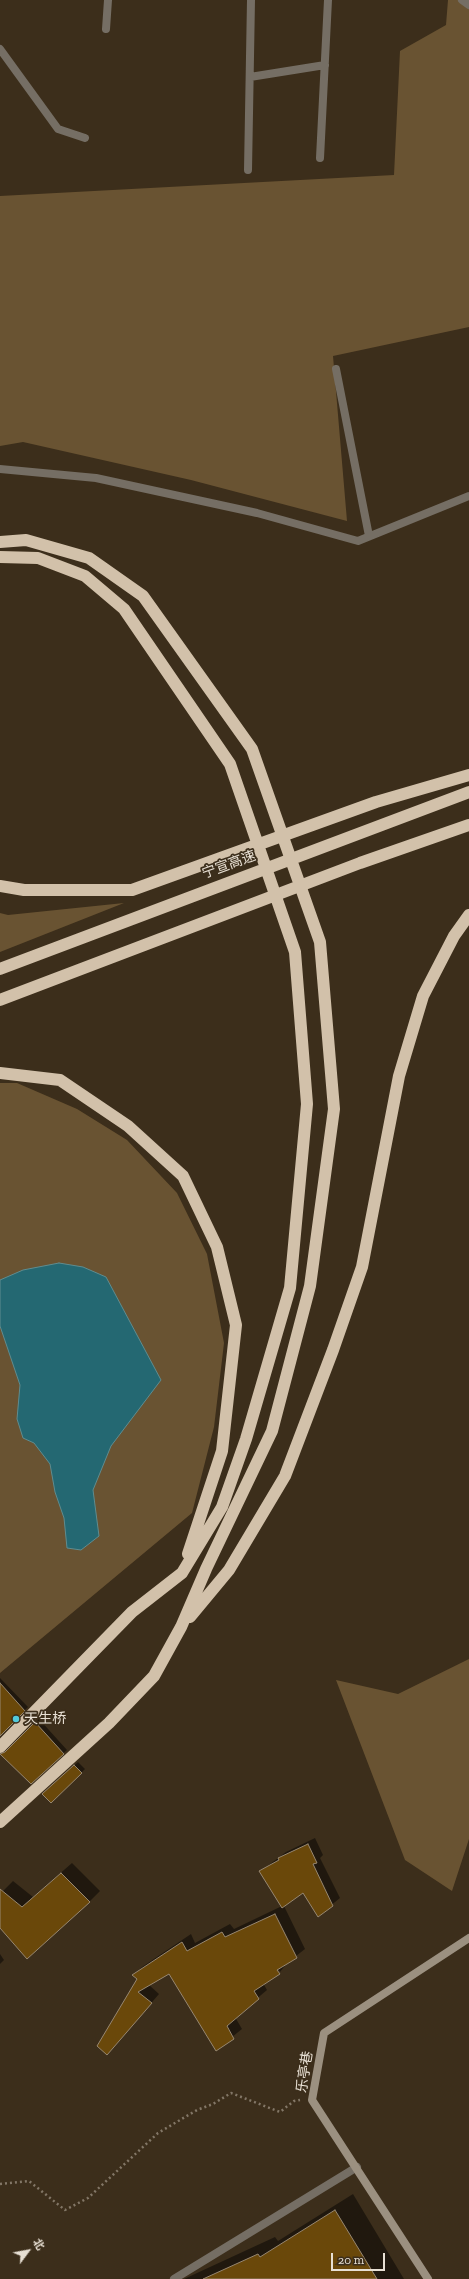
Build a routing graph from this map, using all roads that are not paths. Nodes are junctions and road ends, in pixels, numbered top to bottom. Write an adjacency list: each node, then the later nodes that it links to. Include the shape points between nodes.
1 (108, 0): 6 (street)
2 (251, 0): 9 (street)
3 (328, 0): 8 (street)
4 (462, 0): 5 (street)
5 (469, 5)
6 (106, 29)
7 (0, 49): 10 (street, via 58,129)
8 (325, 65): 9 (street); 11 (street)
9 (250, 77): 12 (street)
10 (85, 138)
11 (320, 158)
12 (248, 170)
13 (336, 369): 16 (street)
14 (0, 469): 16 (street, via 96,478 257,513 358,540)
15 (469, 496): 16 (street)
16 (369, 536)
17 (0, 542): 28 (highway, via 26,540 89,558 143,596 252,749 320,942 334,1109 310,1286 272,1430)
18 (0, 557): 27 (highway, via 38,558 85,576 124,609 230,764 295,952 307,1104 290,1288 246,1439 222,1507)
19 (469, 775): 22 (highway, via 376,802 132,890 24,890)
20 (469, 792): 24 (highway, 宁宣高速)
21 (469, 826): 25 (highway, via 360,863)
22 (0, 886)
23 (469, 915): 28 (highway, via 454,936 423,996 399,1076 362,1267 334,1350 285,1476 228,1570)
24 (0, 969)
25 (0, 1000)
26 (0, 1073): 27 (highway, via 60,1080 128,1126 183,1176 217,1247 236,1325 222,1451)
27 (182, 1573): 29 (highway, via 132,1612)
28 (181, 1627): 30 (highway, via 154,1676 109,1723)
29 (0, 1747)
30 (0, 1822)
31 (469, 1938): 32 (street, 乐亭巷, via 324,2032 312,2100)
32 (357, 2167): 33 (street); 34 (street, 乐亭巷)
33 (174, 2279)
34 (428, 2279)

